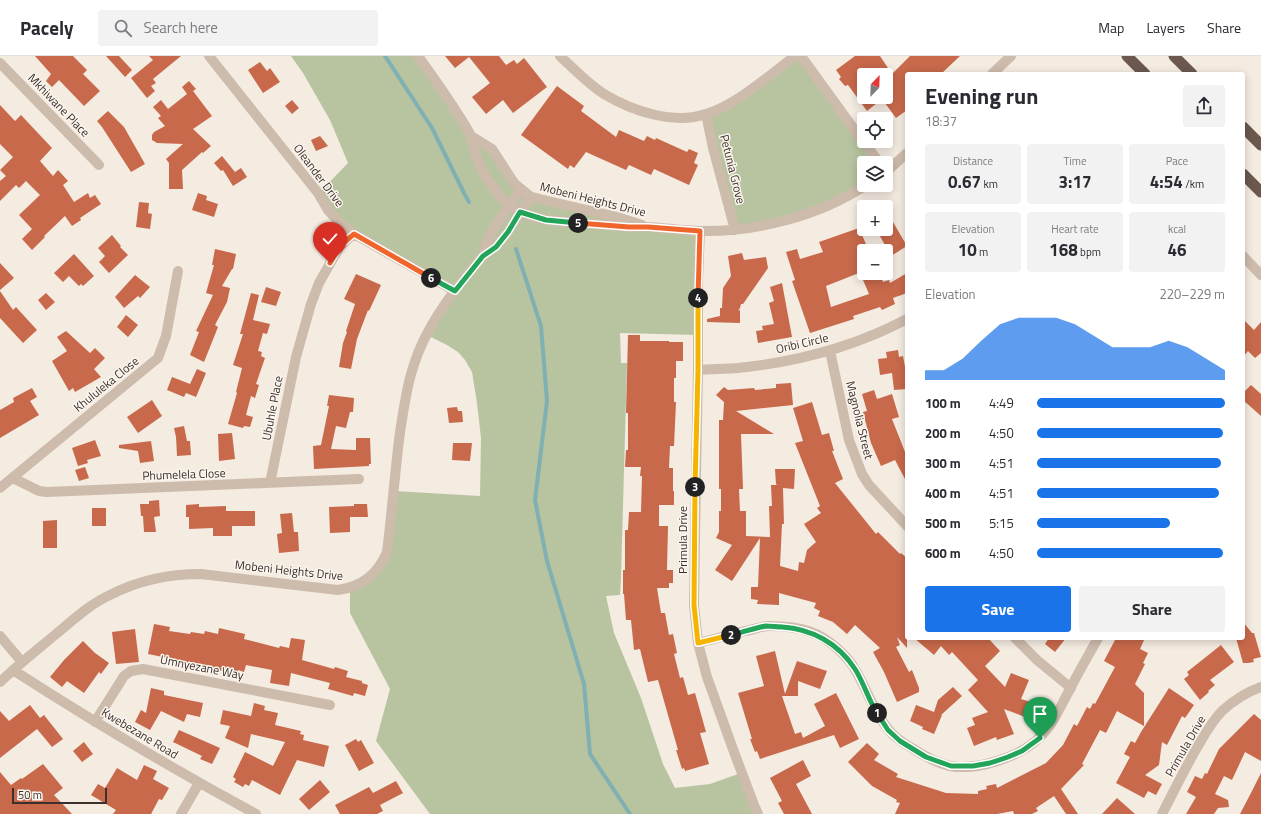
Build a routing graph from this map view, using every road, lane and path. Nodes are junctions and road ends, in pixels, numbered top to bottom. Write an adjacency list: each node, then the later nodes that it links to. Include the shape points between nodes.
1 (209, 56): 31 (street, Oleander Drive, via 318,193 328,210)
2 (418, 56): 15 (street)
3 (560, 56): 13 (street, via 604,94 636,109 664,117 689,118)
4 (795, 56): 13 (street, via 731,103)
5 (801, 56): 18 (street)
6 (1011, 56): 10 (street)
7 (1127, 56): 11 (highway)
8 (1174, 56): 12 (highway)
9 (0, 63): 19 (street, Mkhiwane Place)
10 (994, 72)
11 (1143, 72)
12 (1190, 72)
13 (706, 114): 29 (street, Petunia Grove)
14 (1245, 129): 16 (highway)
15 (471, 136): 22 (street, via 492,149 514,183); 26 (street, via 479,165 500,196)
16 (1261, 145)
17 (905, 155): 20 (street)
18 (875, 156)
19 (99, 165)
20 (893, 165)
21 (1245, 176): 24 (highway)
22 (521, 189): 25 (street, Mobeni Heights Drive); 26 (street, Mobeni Heights Drive)
23 (857, 190): 29 (street, Mobeni Heights Drive, via 811,212 765,225)
24 (1261, 192)
25 (531, 197): 27 (street, Mobeni Heights Drive); 28 (street, Mobeni Heights Drive)
26 (510, 205): 27 (street); 32 (street, Mobeni Heights Drive, via 487,241)
27 (520, 212): 28 (street, Mobeni Heights Drive, via 546,220); 32 (street, Mobeni Heights Drive, via 496,247)
28 (648, 227): 30 (street, Mobeni Heights Drive)
29 (735, 230): 30 (street, Mobeni Heights Drive)
30 (700, 231): 39 (street, Primula Drive)
31 (354, 234): 36 (street, Oleander Drive); 42 (street, Ubuhle Place, via 340,246 319,283 296,356)
32 (484, 255): 36 (street, Mobeni Heights Drive)
33 (1245, 258): 35 (street)
34 (178, 270): 40 (street, Khululeka Close, via 166,336 158,358)
35 (1261, 274)
36 (455, 291): 49 (street, Mobeni Heights Drive, via 429,329 412,368 398,450 387,552 375,572 365,581 349,589 338,590 201,574 159,577 110,595 83,611)
37 (905, 321): 38 (street, Oribi Circle, via 857,342)
38 (830, 350): 39 (street, Oribi Circle, via 772,364); 44 (street, Magnolia Street, via 850,440 862,474)
39 (698, 370): 48 (street, Primula Drive, via 694,605)
40 (13, 478): 42 (street, Phumelela Close, via 39,491 47,492); 43 (street, Khululeka Close)
41 (359, 479): 42 (street, Phumelela Close)
42 (270, 483)
43 (0, 488)
44 (905, 524)
45 (0, 636): 49 (street)
46 (1018, 640): 53 (street, via 1037,660)
47 (1097, 640): 53 (street)
48 (698, 643): 53 (street, via 768,626 811,632 833,645 847,658 888,730 900,741 926,757 951,766 990,763 1022,751 1040,738); 59 (street, Primula Drive, via 710,684)
49 (22, 662): 50 (street)
50 (13, 670): 51 (street); 55 (street, Kwebezane Road)
51 (0, 682)
52 (1261, 687): 60 (street, Primula Drive, via 1222,710 1193,754)
53 (1071, 688)
54 (330, 705): 55 (street, Umnyezane Way, via 143,669 131,671 124,676)
55 (95, 722): 56 (street, Kwebezane Road)
56 (199, 783): 57 (street); 58 (street, Kwebezane Road)
57 (182, 814)
58 (256, 814)
59 (758, 814)
60 (1162, 814)

